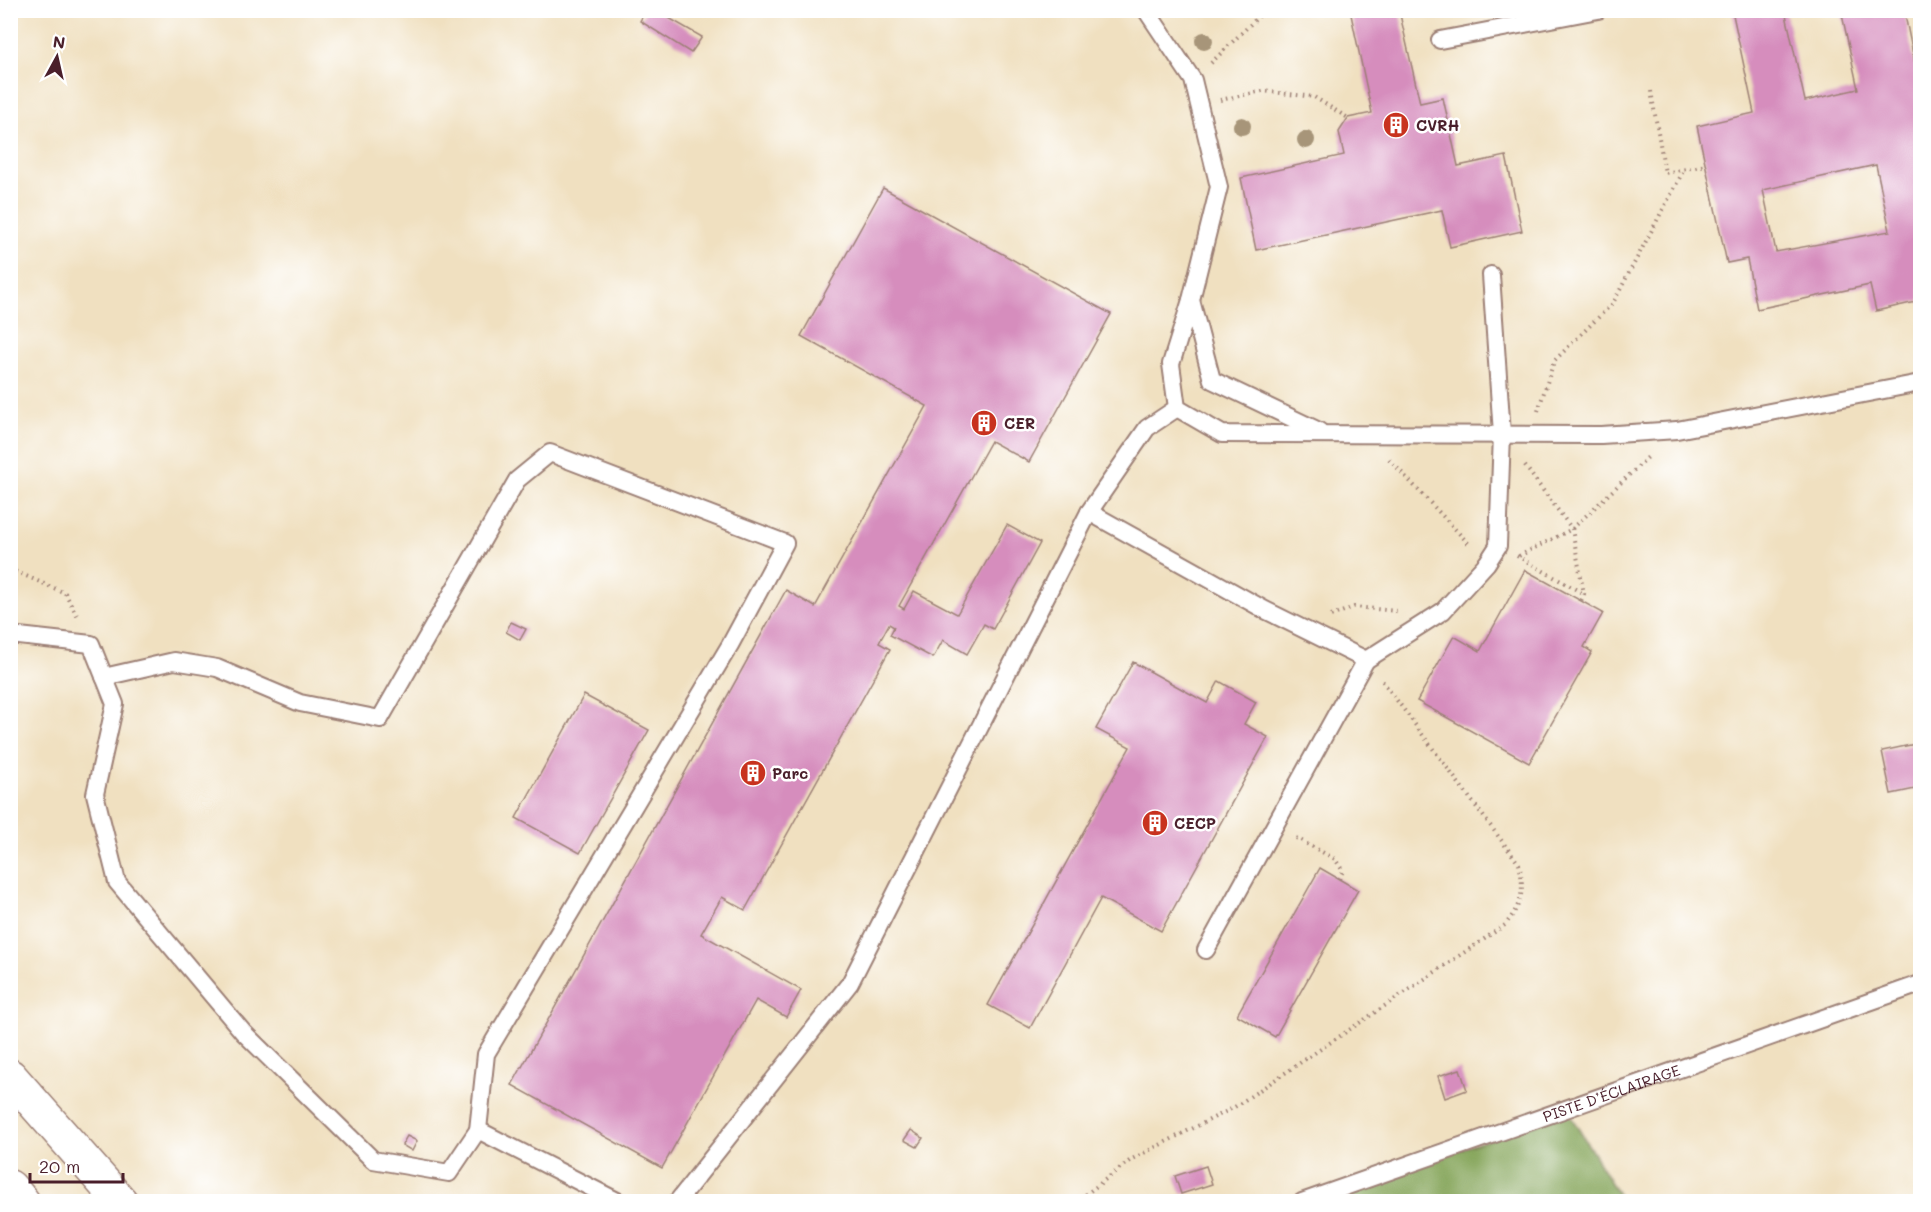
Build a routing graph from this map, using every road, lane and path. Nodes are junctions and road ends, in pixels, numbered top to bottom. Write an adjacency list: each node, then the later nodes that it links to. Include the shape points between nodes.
1 (1146, 10): 5 (lane)
2 (1265, 10): 5 (path)
3 (1598, 10): 4 (lane)
4 (1440, 40)
5 (1193, 80): 7 (lane)
6 (1651, 91): 10 (path, via 1665,173)
7 (1199, 105): 8 (path, via 1263,91 1314,98); 12 (lane, via 1219,187)
8 (1348, 118)
9 (1706, 165): 10 (path)
10 (1684, 170): 19 (path, via 1613,303 1554,361)
11 (1491, 275): 18 (lane)
12 (1191, 300): 14 (lane, via 1171,364); 16 (lane, via 1212,380)
13 (1920, 383): 15 (lane)
14 (1177, 408): 16 (lane, via 1222,434); 20 (lane, via 1147,428)
15 (1677, 430): 19 (lane); 21 (path)
16 (1326, 434): 17 (lane)
17 (1365, 434): 18 (lane); 24 (path)
18 (1502, 434): 19 (lane); 21 (path); 22 (lane)
19 (1530, 435)
20 (1089, 512): 29 (lane, via 1265,610); 44 (lane, via 850,983)
21 (1572, 529): 23 (path); 26 (path)
22 (1498, 546): 23 (path); 24 (lane)
23 (1517, 557): 26 (path)
24 (1487, 563): 28 (lane)
25 (10, 569): 31 (path, via 65,593)
26 (1584, 594): 27 (path)
27 (1581, 601)
28 (1443, 610): 29 (path, via 1403,612 1354,607); 32 (lane)
29 (1302, 626): 32 (lane)
30 (10, 635): 31 (lane)
31 (91, 644): 33 (lane)
32 (1366, 660): 34 (lane); 45 (path, via 1519,864 1523,885 1518,909 1505,926 1233,1108 1132,1159)
33 (104, 677): 39 (lane, via 115,704 95,794 117,882 243,1032 373,1160 448,1173); 39 (lane, via 174,661 217,668 300,703 380,719 517,480 550,453 785,543 730,645 486,1054)
34 (1274, 826): 35 (path, via 1335,859 1343,871); 36 (lane)
35 (1339, 879)
36 (1206, 950)
37 (1920, 984): 46 (lane, PISTE D’ÉCLAIRAGE)
38 (10, 1076): 42 (highway)
39 (478, 1130): 43 (lane)
40 (10, 1187): 41 (highway)
41 (23, 1202)
42 (120, 1202)
43 (619, 1202)
44 (677, 1202)
45 (1076, 1202)
46 (1302, 1202)

